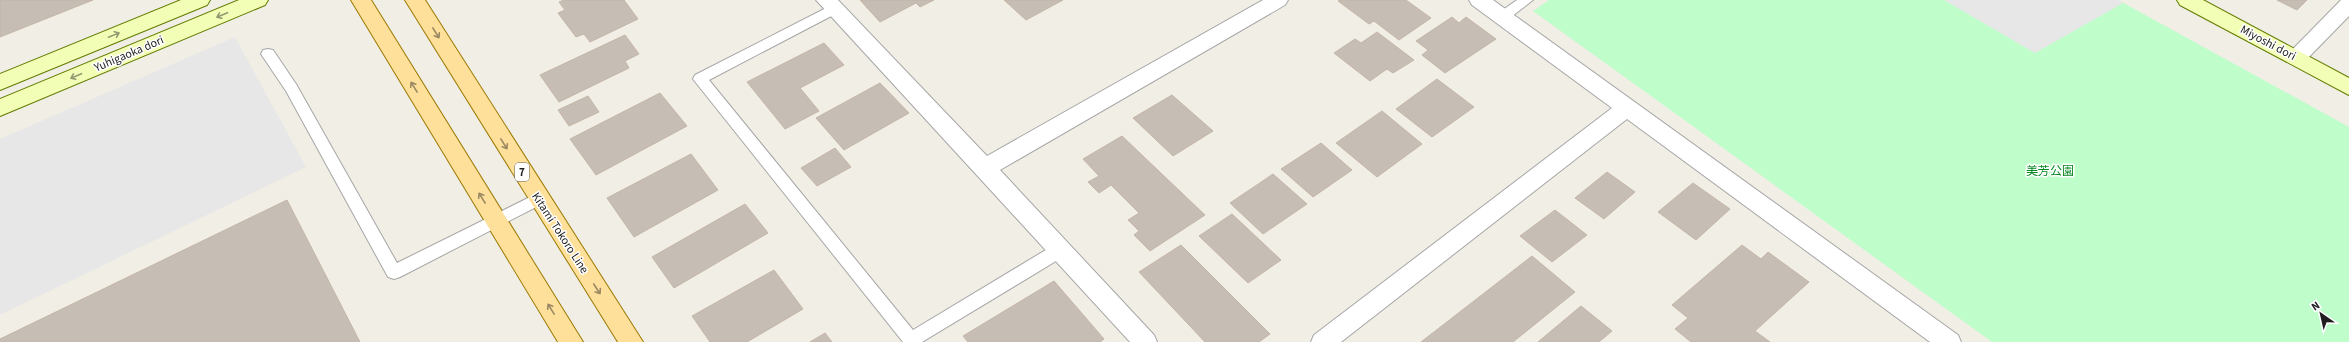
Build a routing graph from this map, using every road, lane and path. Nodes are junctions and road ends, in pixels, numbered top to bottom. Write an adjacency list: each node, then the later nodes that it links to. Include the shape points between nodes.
1 (200, 0): 14 (street, Yuhigaoka dori, one-way to 1)
2 (258, 0): 16 (street, Yuhigaoka dori, one-way to 16)
3 (361, 0): 20 (main road, one-way to 3)
4 (415, 0): 19 (main road, Kitami Tokoro Line / 7, one-way to 19)
5 (1278, 0): 18 (street)
6 (1479, 0): 11 (street)
7 (1526, 0): 11 (lane)
8 (2187, 0): 13 (street, Miyoshi dori)
9 (2349, 4): 13 (street)
10 (830, 5): 18 (street); 21 (lane, via 700,79 911,340)
11 (1502, 16): 17 (street)
12 (268, 54): 20 (lane, via 291,88 394,272)
13 (2296, 58): 15 (street, Miyoshi dori)
14 (0, 82)
15 (2349, 87)
16 (0, 108)
17 (1627, 108): 22 (street); 26 (street)
18 (985, 168): 21 (street)
19 (539, 199): 20 (lane); 24 (main road, Kitami Tokoro Line / 7, one-way to 24)
20 (497, 221): 23 (main road, one-way to 20)
21 (1060, 250): 25 (street)
22 (1942, 340)
23 (571, 342)
24 (631, 342)
25 (1145, 342)
26 (1323, 342)

